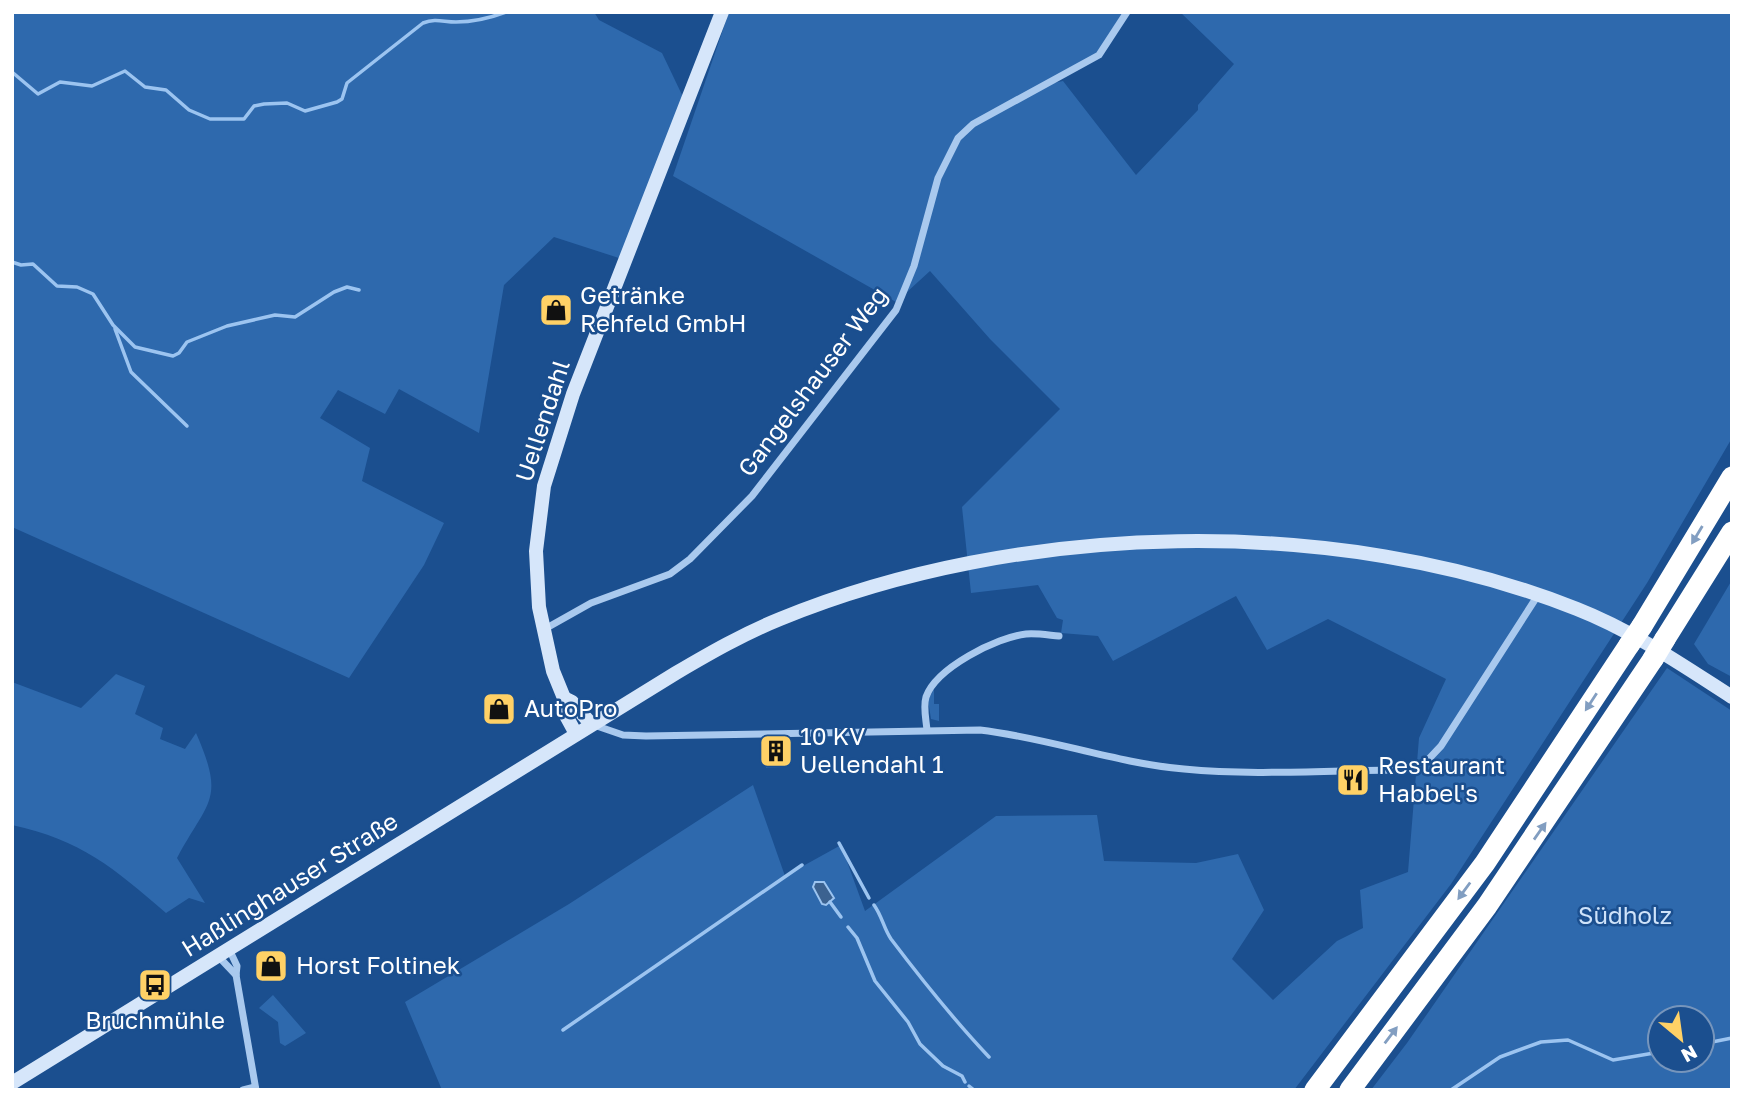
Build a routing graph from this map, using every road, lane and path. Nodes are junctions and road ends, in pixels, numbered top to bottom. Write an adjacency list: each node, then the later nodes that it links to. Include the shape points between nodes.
1 (722, 12): 6 (main road, Uellendahl, via 573,394 544,486 536,551)
2 (1127, 12): 6 (street, Gangelshauser Weg, via 1099,55 973,124 958,138 938,178 914,266 896,310 752,496 670,574 591,603)
3 (1732, 477): 18 (highway, one-way to 18, bridge, via 1642,626 1485,863)
4 (1732, 532): 19 (highway, one-way to 4, bridge, via 1487,906 1653,659)
5 (1538, 594): 9 (main road, Haßlinghauser Straße, via 1622,629); 10 (main road, Haßlinghauser Straße, via 1420,561 1226,541 1013,554 892,582 782,618 715,650); 11 (street, via 1441,746 1425,763 1402,770 1184,769 1026,735)
6 (543, 630): 8 (main road, Uellendahl)
7 (1059, 636): 11 (street, via 1027,633 1011,637 954,666 936,681 926,698)
8 (564, 698): 10 (main road, Uellendahl); 12 (main road, Uellendahl, via 564,712)
9 (1732, 698)
10 (591, 724): 11 (street, via 623,735 646,736); 12 (main road, Haßlinghauser Straße)
11 (927, 730)
12 (576, 734): 13 (main road, Haßlinghauser Straße)
13 (224, 953): 14 (street); 14 (street, via 237,966); 15 (main road, Haßlinghauser Straße)
14 (236, 975): 16 (street)
15 (12, 1083)
16 (255, 1088): 17 (street)
17 (243, 1090)
18 (1315, 1090)
19 (1350, 1090)

